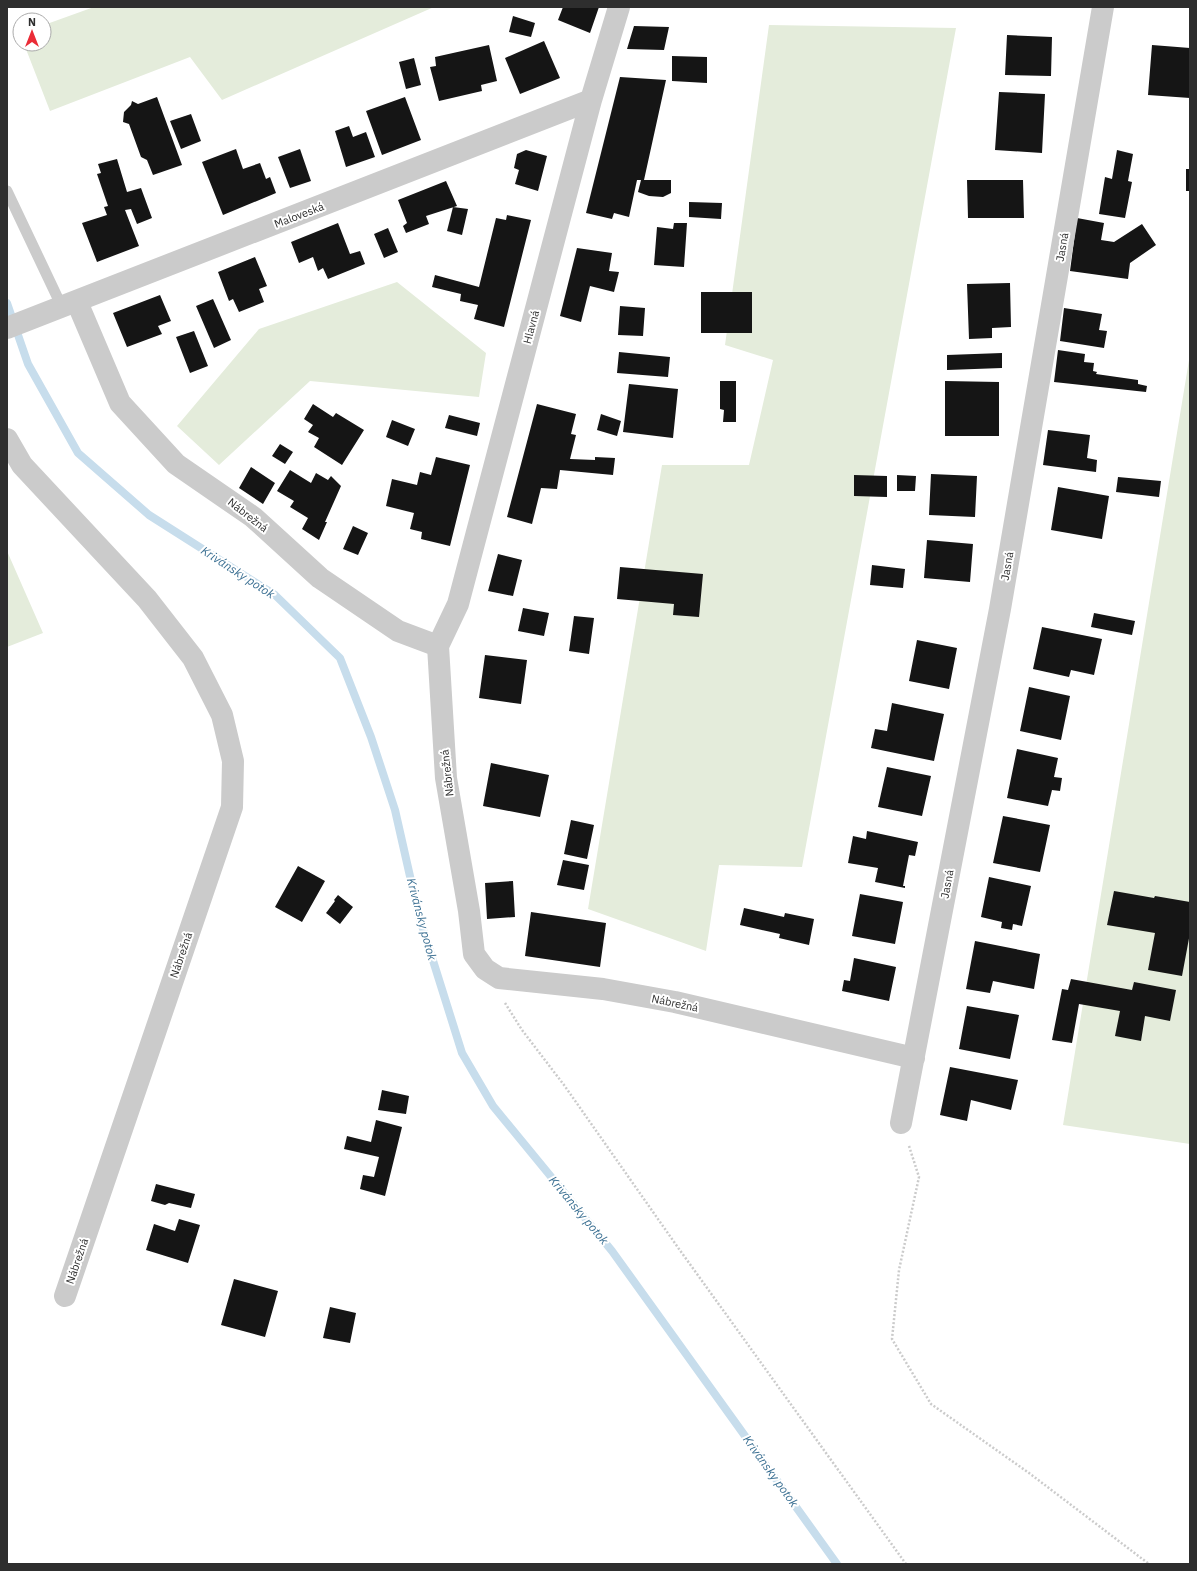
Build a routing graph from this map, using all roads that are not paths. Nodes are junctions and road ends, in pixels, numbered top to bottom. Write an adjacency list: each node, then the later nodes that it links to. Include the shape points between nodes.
1 (619, 7): 3 (street, Hlavná)
2 (1103, 7): 9 (street, Jasná, via 999,617)
3 (591, 100): 5 (street, Maloveská); 8 (street, Hlavná, via 458,604)
4 (7, 191): 5 (lane)
5 (62, 307): 6 (street, Maloveská); 8 (street, Nábrežná, via 120,403 176,464 253,517 320,578 398,631)
6 (7, 328)
7 (7, 439): 11 (street, Nábrežná, via 22,465 147,599 192,658 222,715 234,761 232,808)
8 (438, 646): 9 (street, Nábrežná, via 446,778 474,954 484,969 499,978 603,988)
9 (914, 1058): 10 (street, Jasná)
10 (901, 1123)
11 (65, 1296)

